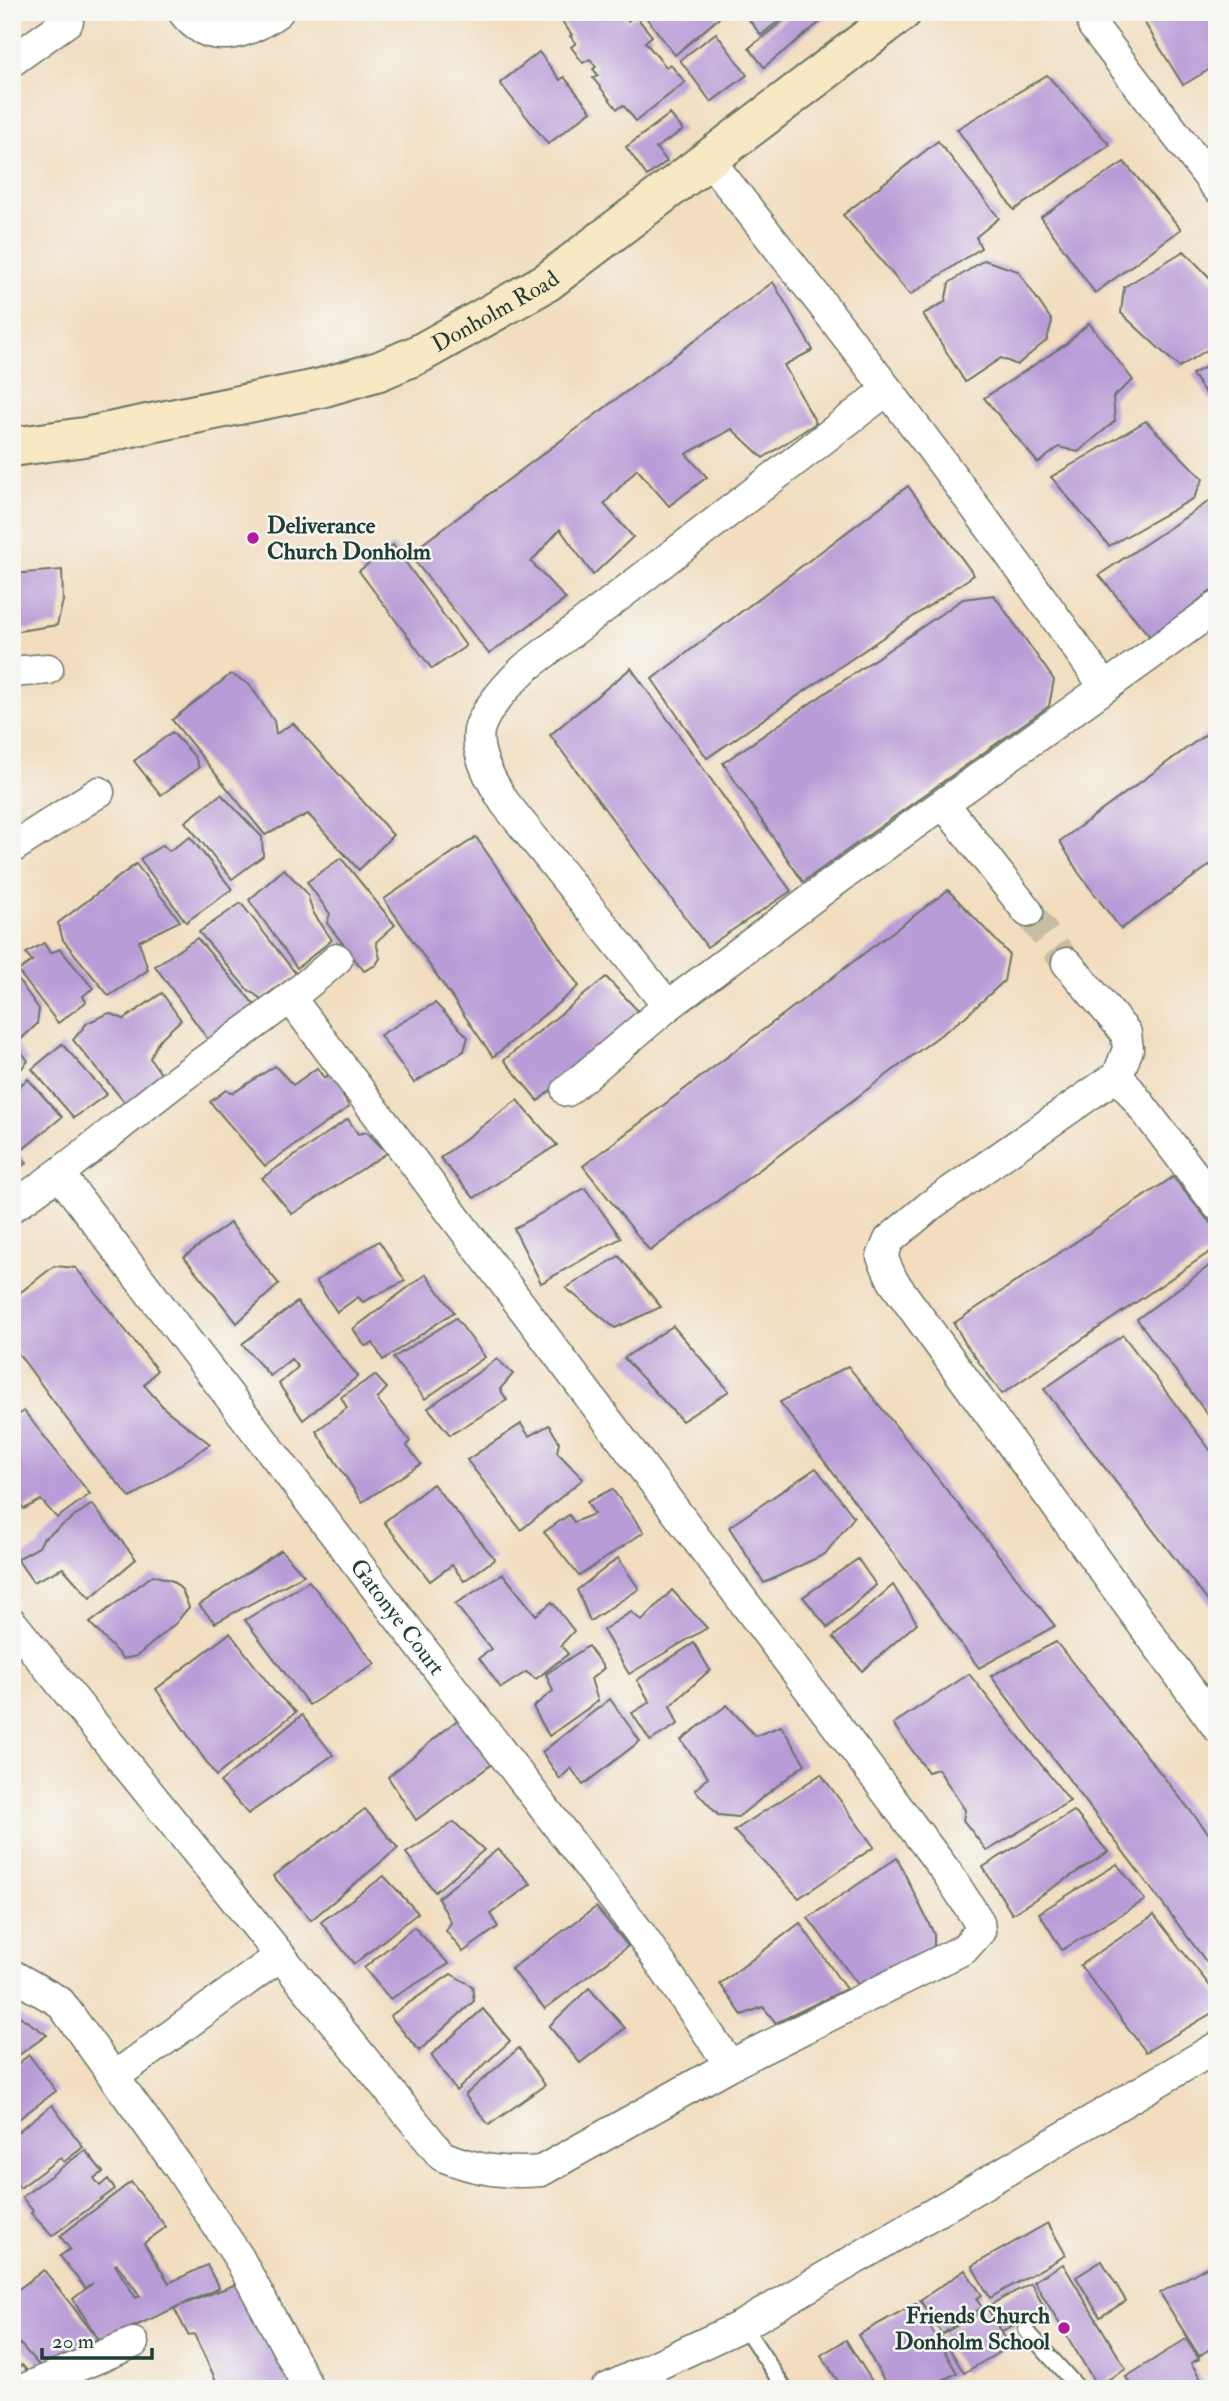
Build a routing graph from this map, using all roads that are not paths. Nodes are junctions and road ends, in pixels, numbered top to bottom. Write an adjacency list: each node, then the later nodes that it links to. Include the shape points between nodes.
1 (69, 12): 6 (street, via 68,21)
2 (183, 12): 3 (street, via 204,30 224,34 243,33)
3 (278, 12)
4 (901, 12): 7 (main road, Donholm Road)
5 (1093, 26): 8 (street)
6 (12, 61)
7 (710, 161): 9 (street); 10 (main road, Donholm Road, via 547,282 481,322 379,371 256,402)
8 (1217, 188)
9 (886, 391): 14 (street, via 1006,547); 22 (street, via 525,668 506,685 479,730 486,765 505,803)
10 (12, 447)
11 (1217, 607): 14 (street)
12 (48, 669): 13 (street)
13 (12, 672)
14 (1104, 686): 16 (street)
15 (99, 792): 17 (street)
16 (944, 804): 18 (street); 22 (street)
17 (12, 848)
18 (1028, 912)
19 (337, 959): 21 (street)
20 (1068, 964): 23 (street, via 1126,1033 1128,1049)
21 (291, 999): 25 (street, via 172,1085); 33 (street, via 940,1863 979,1922 977,1937 964,1949)
22 (668, 1006): 24 (street)
23 (1118, 1075): 26 (street); 29 (street, via 931,1205 888,1240 882,1257 893,1281)
24 (567, 1091)
25 (60, 1175): 27 (street); 33 (street, Gatonye Court, via 639,1933)
26 (1217, 1205)
27 (12, 1207)
28 (17, 1639): 30 (street)
29 (1217, 1727)
30 (280, 1956): 33 (street, via 442,2157 468,2167 505,2174 541,2171); 34 (street)
31 (12, 1975): 34 (street, via 60,2002)
32 (1217, 2047): 35 (street)
33 (730, 2065)
34 (114, 2077): 39 (street, via 239,2258)
35 (743, 2325): 40 (street); 41 (lane)
36 (1026, 2330): 42 (lane)
37 (133, 2343): 38 (street)
38 (24, 2389)
39 (309, 2389)
40 (606, 2389)
41 (785, 2389)
42 (1079, 2389)

